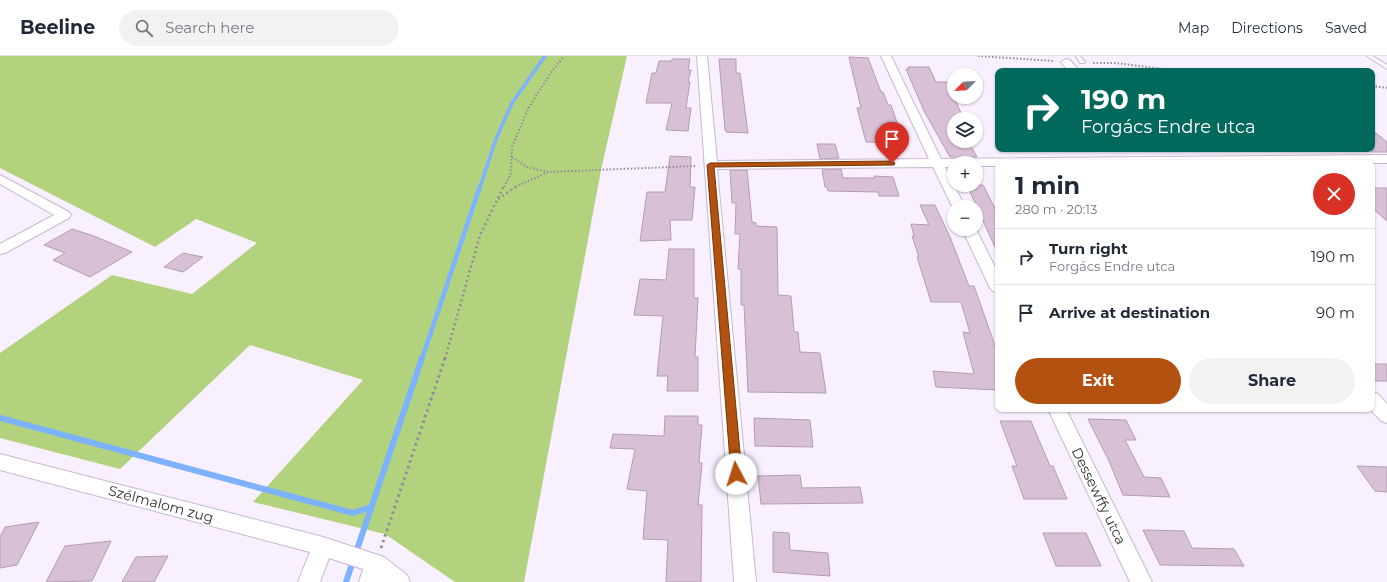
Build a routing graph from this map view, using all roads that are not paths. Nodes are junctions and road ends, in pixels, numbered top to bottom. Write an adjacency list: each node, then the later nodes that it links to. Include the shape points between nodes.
1 (702, 56): 16 (street)
2 (886, 56): 14 (street)
3 (1078, 56): 6 (lane)
4 (1369, 56): 7 (lane)
5 (1066, 62): 8 (street)
6 (1082, 62)
7 (1387, 67)
8 (1071, 68)
9 (1149, 152): 12 (street)
10 (1369, 152): 11 (street)
11 (1382, 159): 13 (street); 17 (street)
12 (1156, 160)
13 (1307, 160)
14 (937, 163): 15 (street); 16 (street); 19 (street)
15 (995, 163)
16 (710, 165): 31 (street)
17 (1387, 166)
18 (0, 179): 21 (street, via 64,215)
19 (955, 200)
20 (972, 236): 22 (street)
21 (0, 250)
22 (995, 282)
23 (1375, 403): 25 (street)
24 (1058, 412): 32 (street, Dessewffy utca)
25 (1387, 416)
26 (0, 462): 27 (street, Szélmalom zug)
27 (323, 546): 28 (street, Szélmalom zug); 29 (street)
28 (362, 564): 30 (street, Szélmalom zug)
29 (309, 582)
30 (399, 582)
31 (745, 582)
32 (1141, 582)

